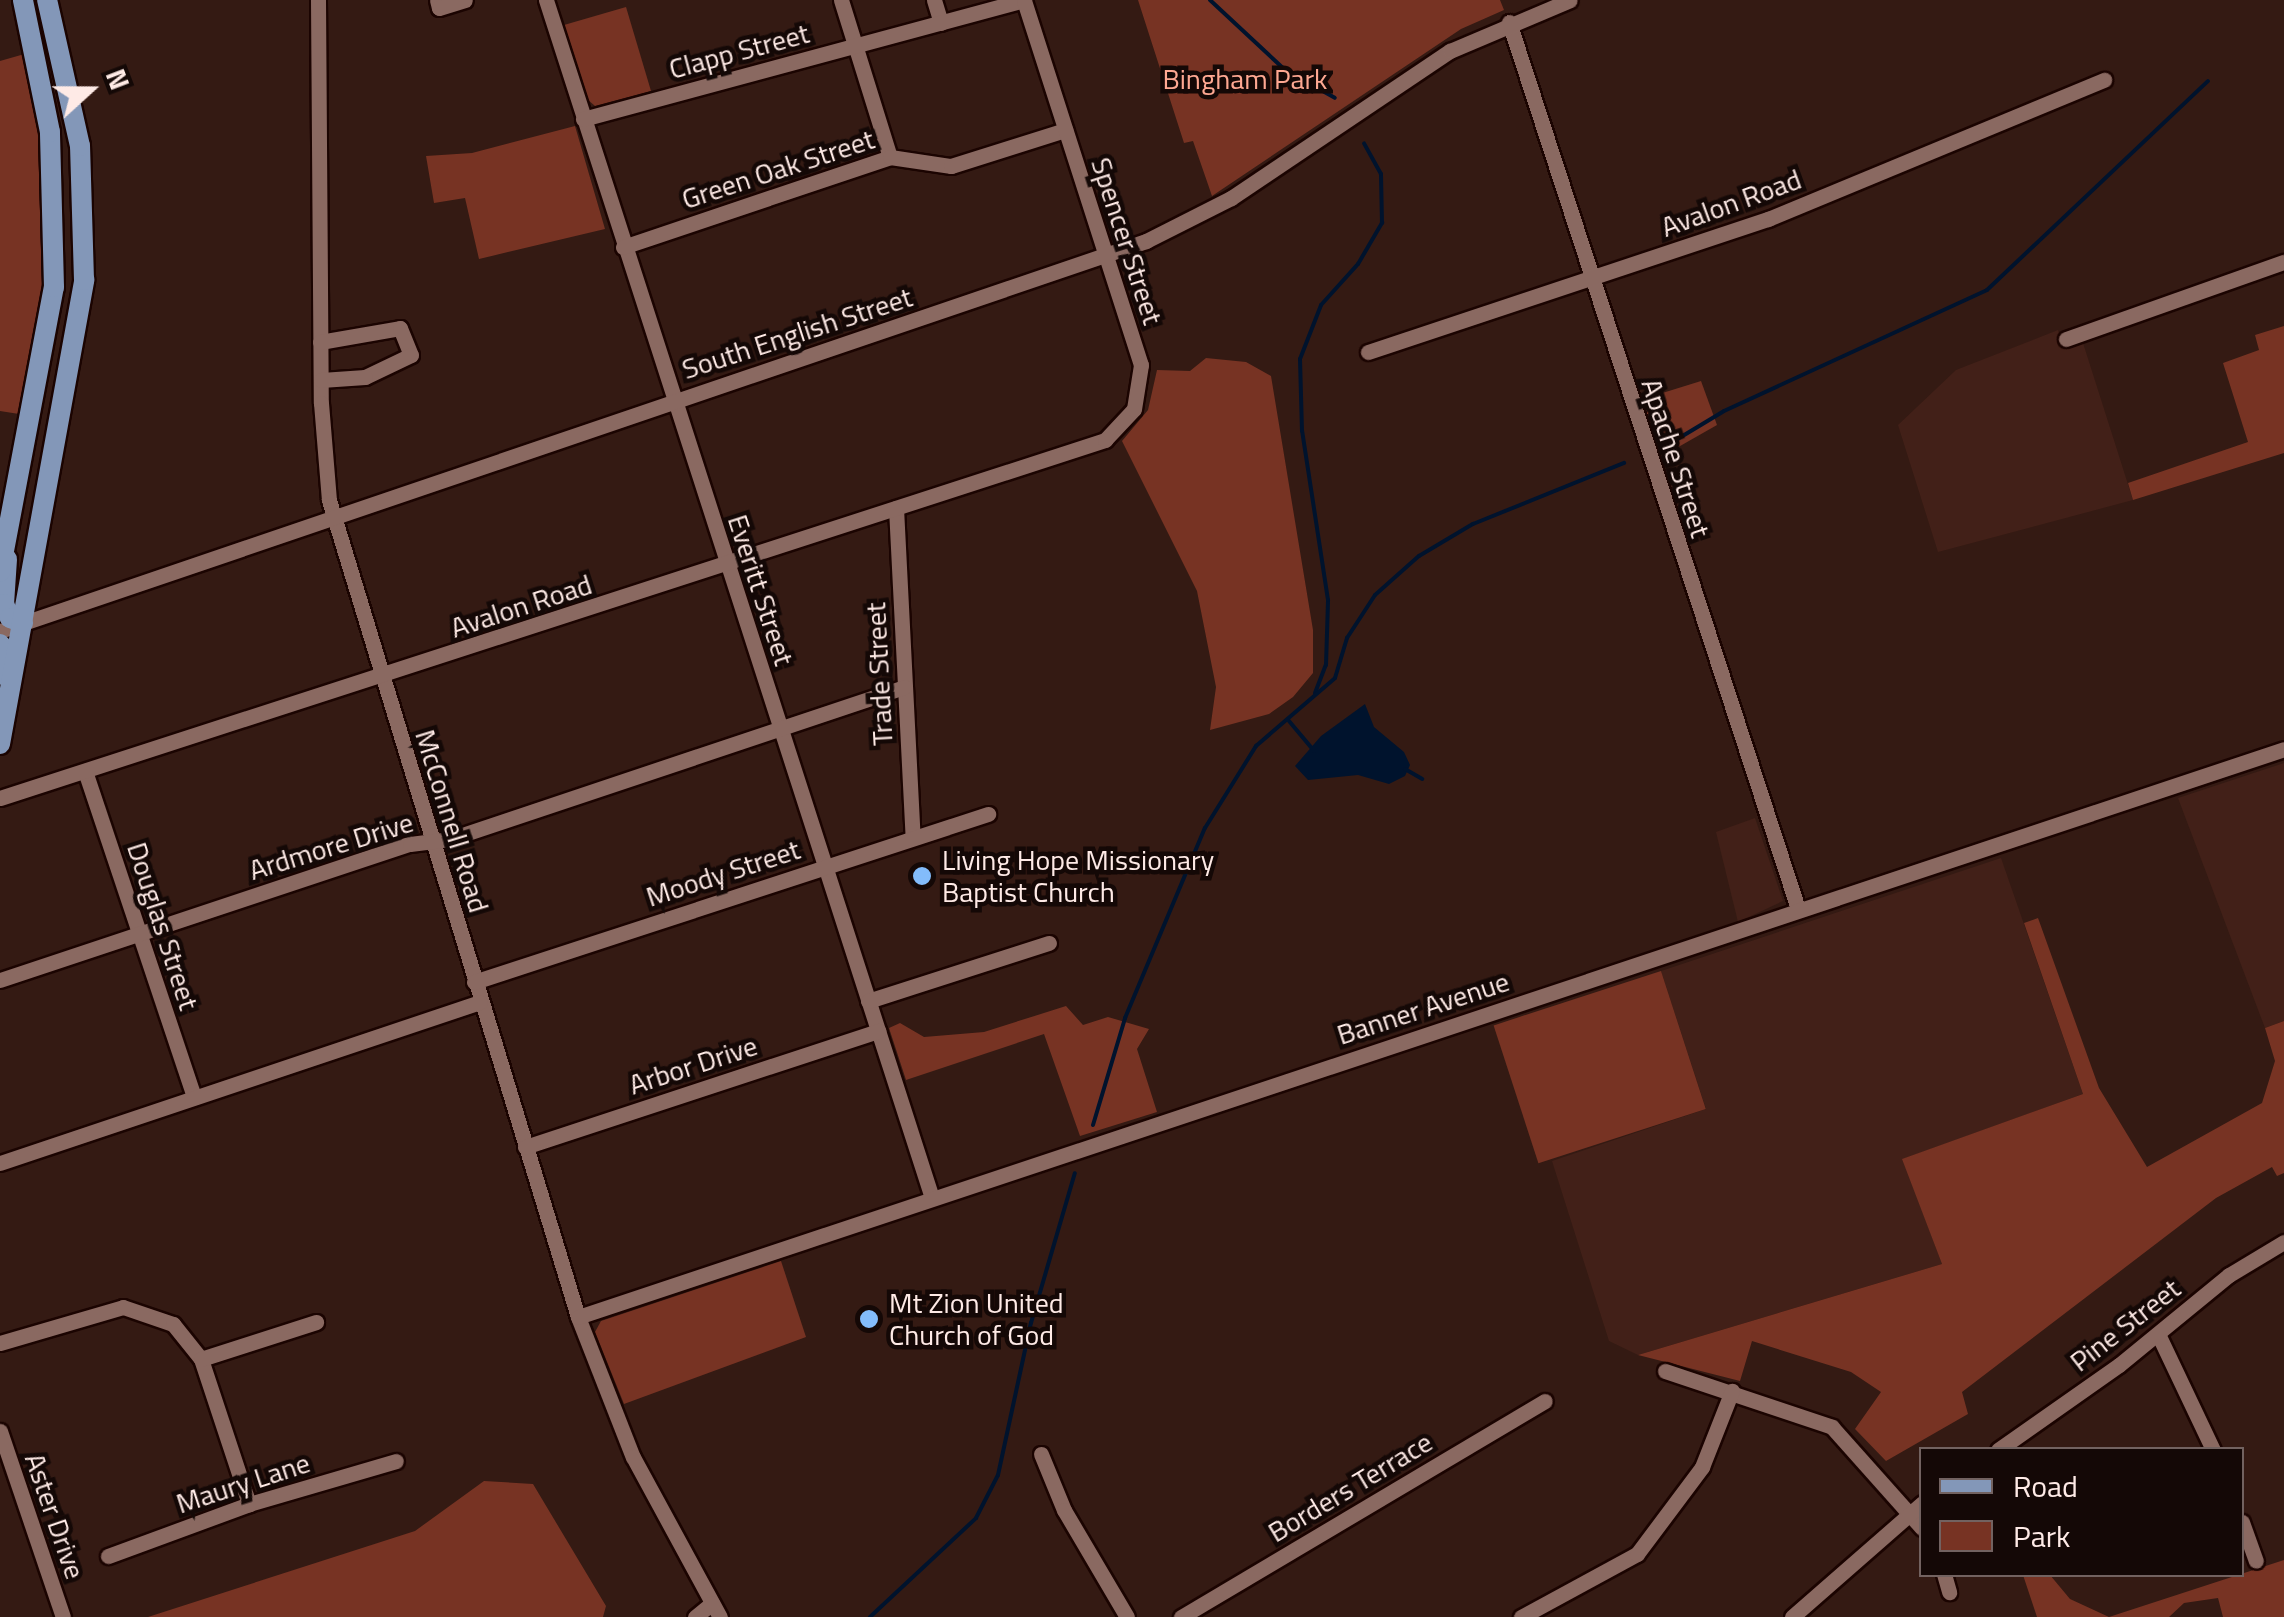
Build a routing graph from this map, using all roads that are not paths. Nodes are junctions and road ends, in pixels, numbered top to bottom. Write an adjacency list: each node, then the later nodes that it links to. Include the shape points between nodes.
1 (23, 0): 29 (main road, via 50,132 56,228 54,287)
2 (47, 0): 33 (main road, via 80,146 84,280)
3 (318, 0): 23 (street, McConnell Road)
4 (437, 0): 5 (street, via 439,8)
5 (465, 0)
6 (546, 0): 15 (street, Everitt Street)
7 (842, 0): 13 (street)
8 (934, 0): 12 (street)
9 (1024, 0): 12 (street, Clapp Street); 16 (street, Spencer Street)
10 (1570, 0): 11 (street, South English Street)
11 (1510, 22): 19 (street, South English Street, via 1432,62 1211,210); 21 (street, Apache Street)
12 (941, 23): 13 (street, Clapp Street)
13 (856, 46): 15 (street, Clapp Street); 17 (street)
14 (2104, 80): 21 (street, Avalon Road, via 1768,219)
15 (584, 118): 18 (street, Everitt Street)
16 (1065, 130): 17 (street, Green Oak Street, via 951,166); 19 (street, Spencer Street)
17 (890, 157): 18 (street, Green Oak Street)
18 (624, 247): 26 (street, Everitt Street)
19 (1104, 256): 26 (street, South English Street); 27 (street, Spencer Street, via 1141,365 1134,409 1106,440)
20 (2284, 262): 22 (street)
21 (1592, 279): 24 (street, Avalon Road); 49 (street, Apache Street)
22 (2066, 339)
23 (320, 342): 25 (street, McConnell Road); 25 (street, via 400,328 411,355 365,377)
24 (1368, 352)
25 (321, 380): 30 (street, McConnell Road, via 323,458)
26 (671, 400): 30 (street, South English Street); 31 (street, Everitt Street)
27 (1056, 458): 28 (street, Avalon Road)
28 (896, 508): 31 (street, Avalon Road); 37 (street, Trade Street)
29 (10, 517): 32 (main road); 33 (main road, via 4,604 10,618)
30 (335, 520): 33 (street, South English Street); 36 (street, McConnell Road)
31 (726, 564): 36 (street, Avalon Road); 40 (street, Everitt Street)
32 (0, 572)
33 (24, 624): 34 (street, South English Street); 41 (main road)
34 (0, 631)
35 (0, 644): 38 (main road, via 8,667)
36 (381, 675): 43 (street, Avalon Road); 47 (street, McConnell Road)
37 (904, 687): 40 (street, Ardmore Drive); 46 (street, Trade Street)
38 (0, 708)
39 (0, 722): 41 (main road)
40 (780, 728): 47 (street, Ardmore Drive); 48 (street, Everitt Street)
41 (0, 742)
42 (2284, 749): 49 (street, Banner Avenue)
43 (85, 771): 44 (street, Avalon Road); 50 (street, Douglas Street)
44 (0, 798)
45 (988, 814): 46 (street, Moody Street)
46 (913, 838): 48 (street, Moody Street)
47 (432, 841): 50 (street, Ardmore Drive); 53 (street, McConnell Road)
48 (825, 865): 53 (street, Moody Street); 54 (street, Everitt Street)
49 (1798, 910): 60 (street, Banner Avenue)
50 (140, 932): 52 (street, Ardmore Drive); 57 (street, Douglas Street)
51 (1049, 942): 54 (street)
52 (0, 980)
53 (474, 982): 55 (street, McConnell Road)
54 (868, 1001): 56 (street, Everitt Street)
55 (480, 1002): 57 (street); 58 (street, McConnell Road)
56 (878, 1031): 58 (street, Arbor Drive); 60 (street, Everitt Street)
57 (194, 1097): 59 (street)
58 (525, 1147): 62 (street, McConnell Road)
59 (0, 1163)
60 (930, 1195): 62 (street, Banner Avenue)
61 (2284, 1242): 64 (street, Pine Street, via 2229,1275)
62 (578, 1317): 82 (street, McConnell Road, via 634,1457)
63 (316, 1322): 66 (street)
64 (2158, 1334): 71 (street, Pine Street); 72 (street)
65 (0, 1343): 66 (street, via 123,1307 173,1324)
66 (201, 1359): 75 (street)
67 (1665, 1370): 68 (street)
68 (1732, 1391): 76 (street, via 1832,1427); 87 (street, via 1702,1466 1637,1554)
69 (1545, 1401): 86 (street, Borders Terrace)
70 (0, 1430): 83 (street, Aster Drive)
71 (2002, 1447)
72 (2212, 1447)
73 (1041, 1454): 85 (street, via 1064,1510)
74 (396, 1461): 75 (street, Maury Lane)
75 (249, 1504): 78 (street, Maury Lane)
76 (1916, 1508): 88 (street)
77 (2244, 1527): 79 (street)
78 (108, 1556)
79 (2256, 1560)
80 (1945, 1577): 81 (street)
81 (1949, 1592)
82 (716, 1610): 84 (street)
83 (64, 1617)
84 (695, 1617)
85 (1127, 1617)
86 (1181, 1617)
87 (1521, 1617)
88 (1792, 1617)

